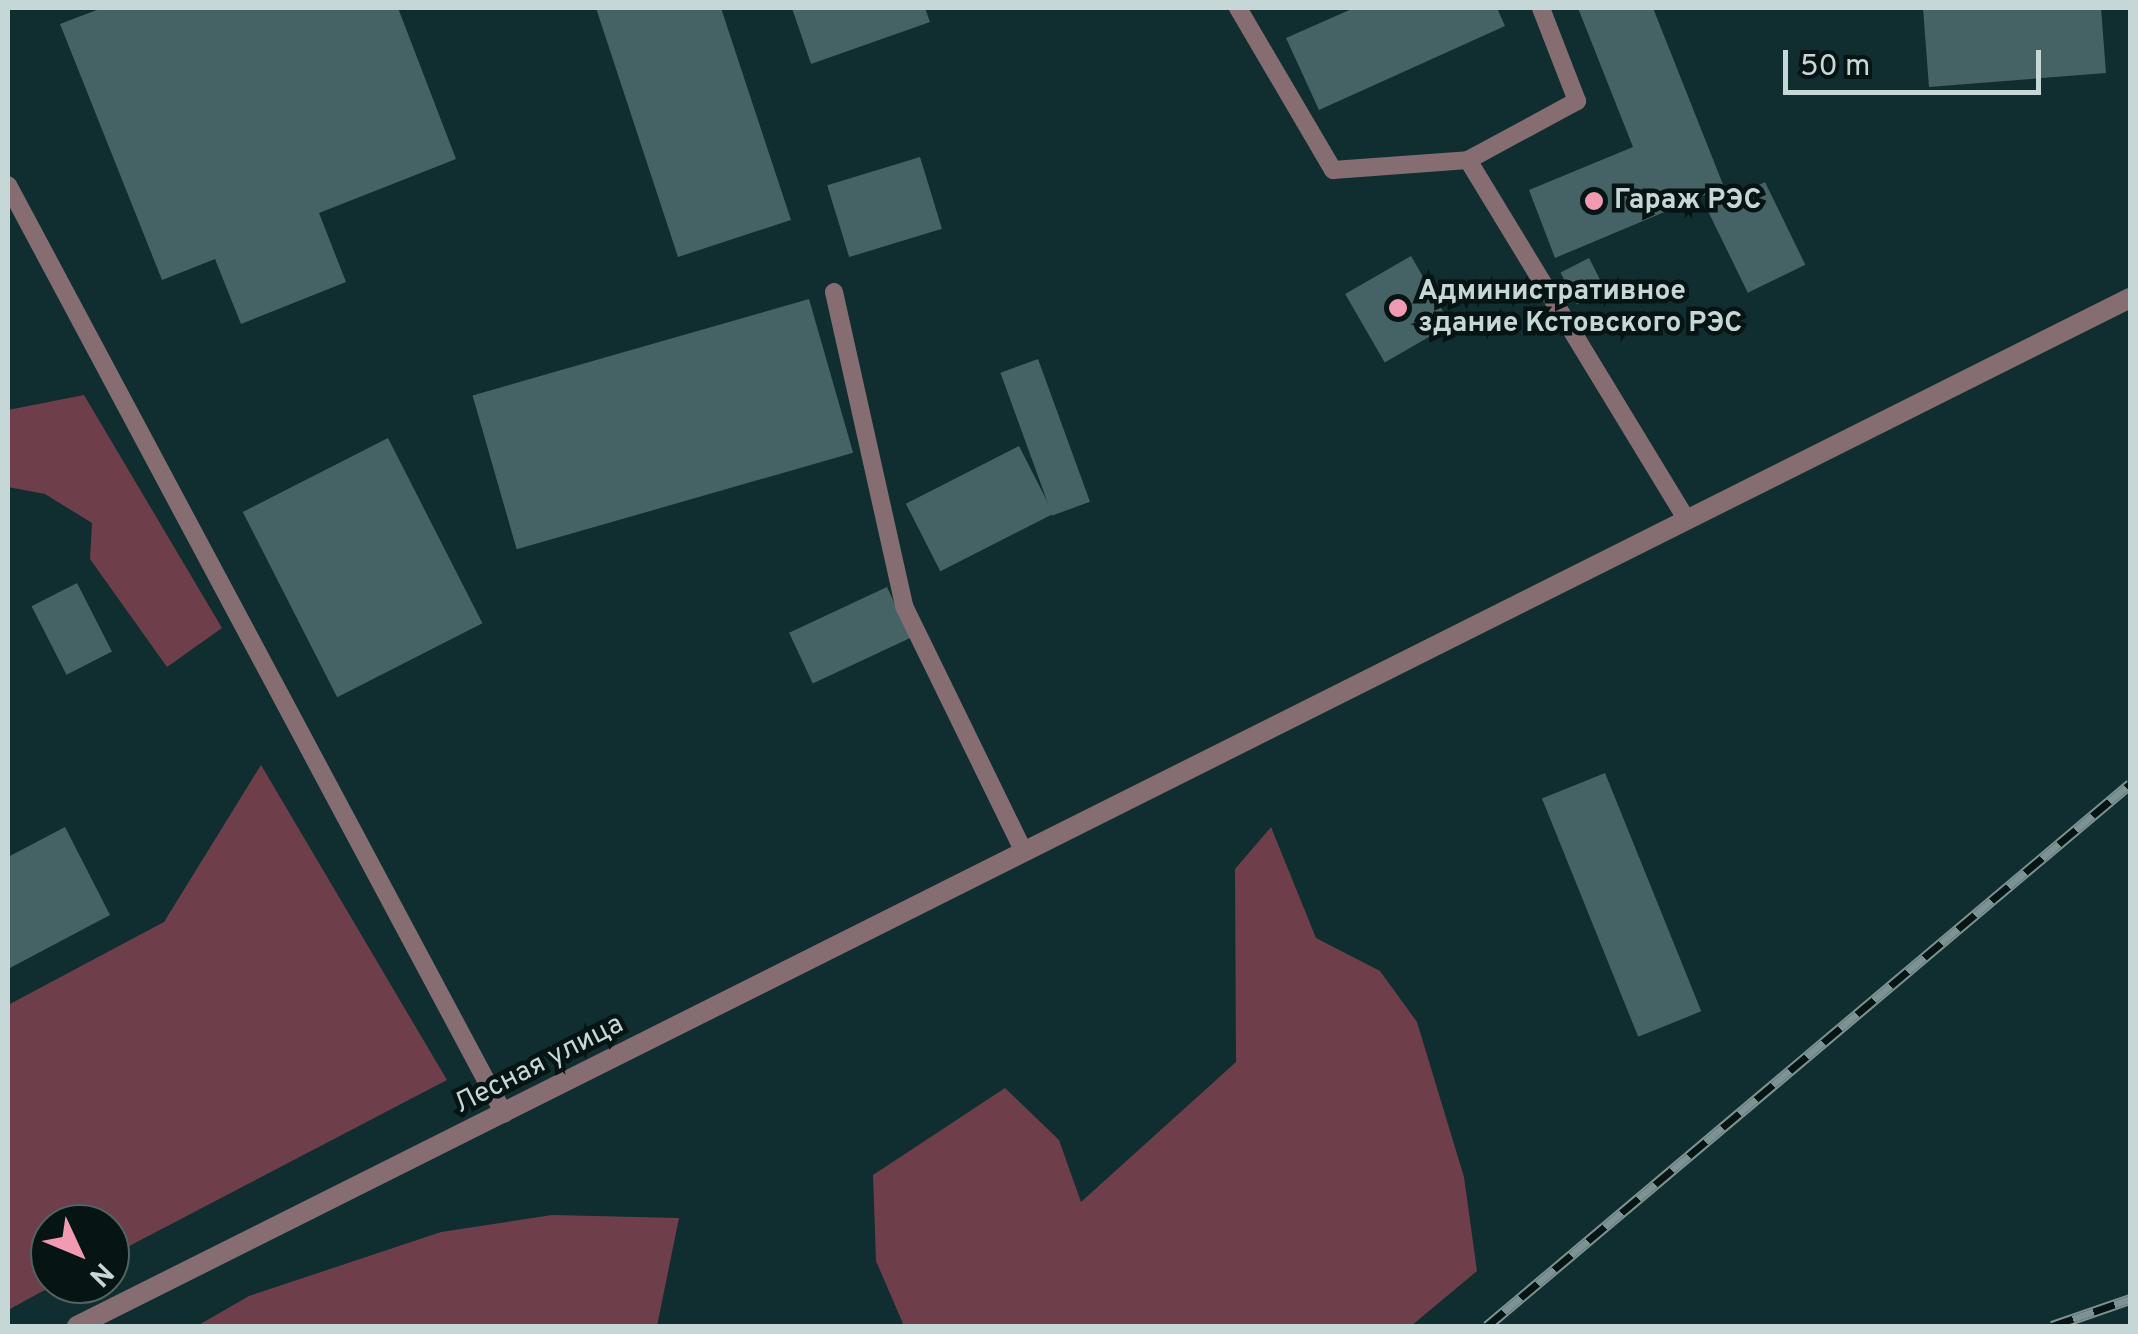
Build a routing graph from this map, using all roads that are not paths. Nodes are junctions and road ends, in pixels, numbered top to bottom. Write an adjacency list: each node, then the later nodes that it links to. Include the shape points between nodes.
1 (1238, 8): 3 (lane, via 1333,170)
2 (1541, 8): 3 (lane, via 1577,100)
3 (1468, 160): 7 (lane)
4 (8, 185): 9 (lane)
5 (834, 292): 8 (lane, via 904,606)
6 (2130, 298): 7 (street, Лесная улица)
7 (1686, 518): 8 (street, Лесная улица)
8 (1024, 852): 9 (street, Лесная улица)
9 (504, 1114): 10 (street, Лесная улица)
10 (78, 1326)

